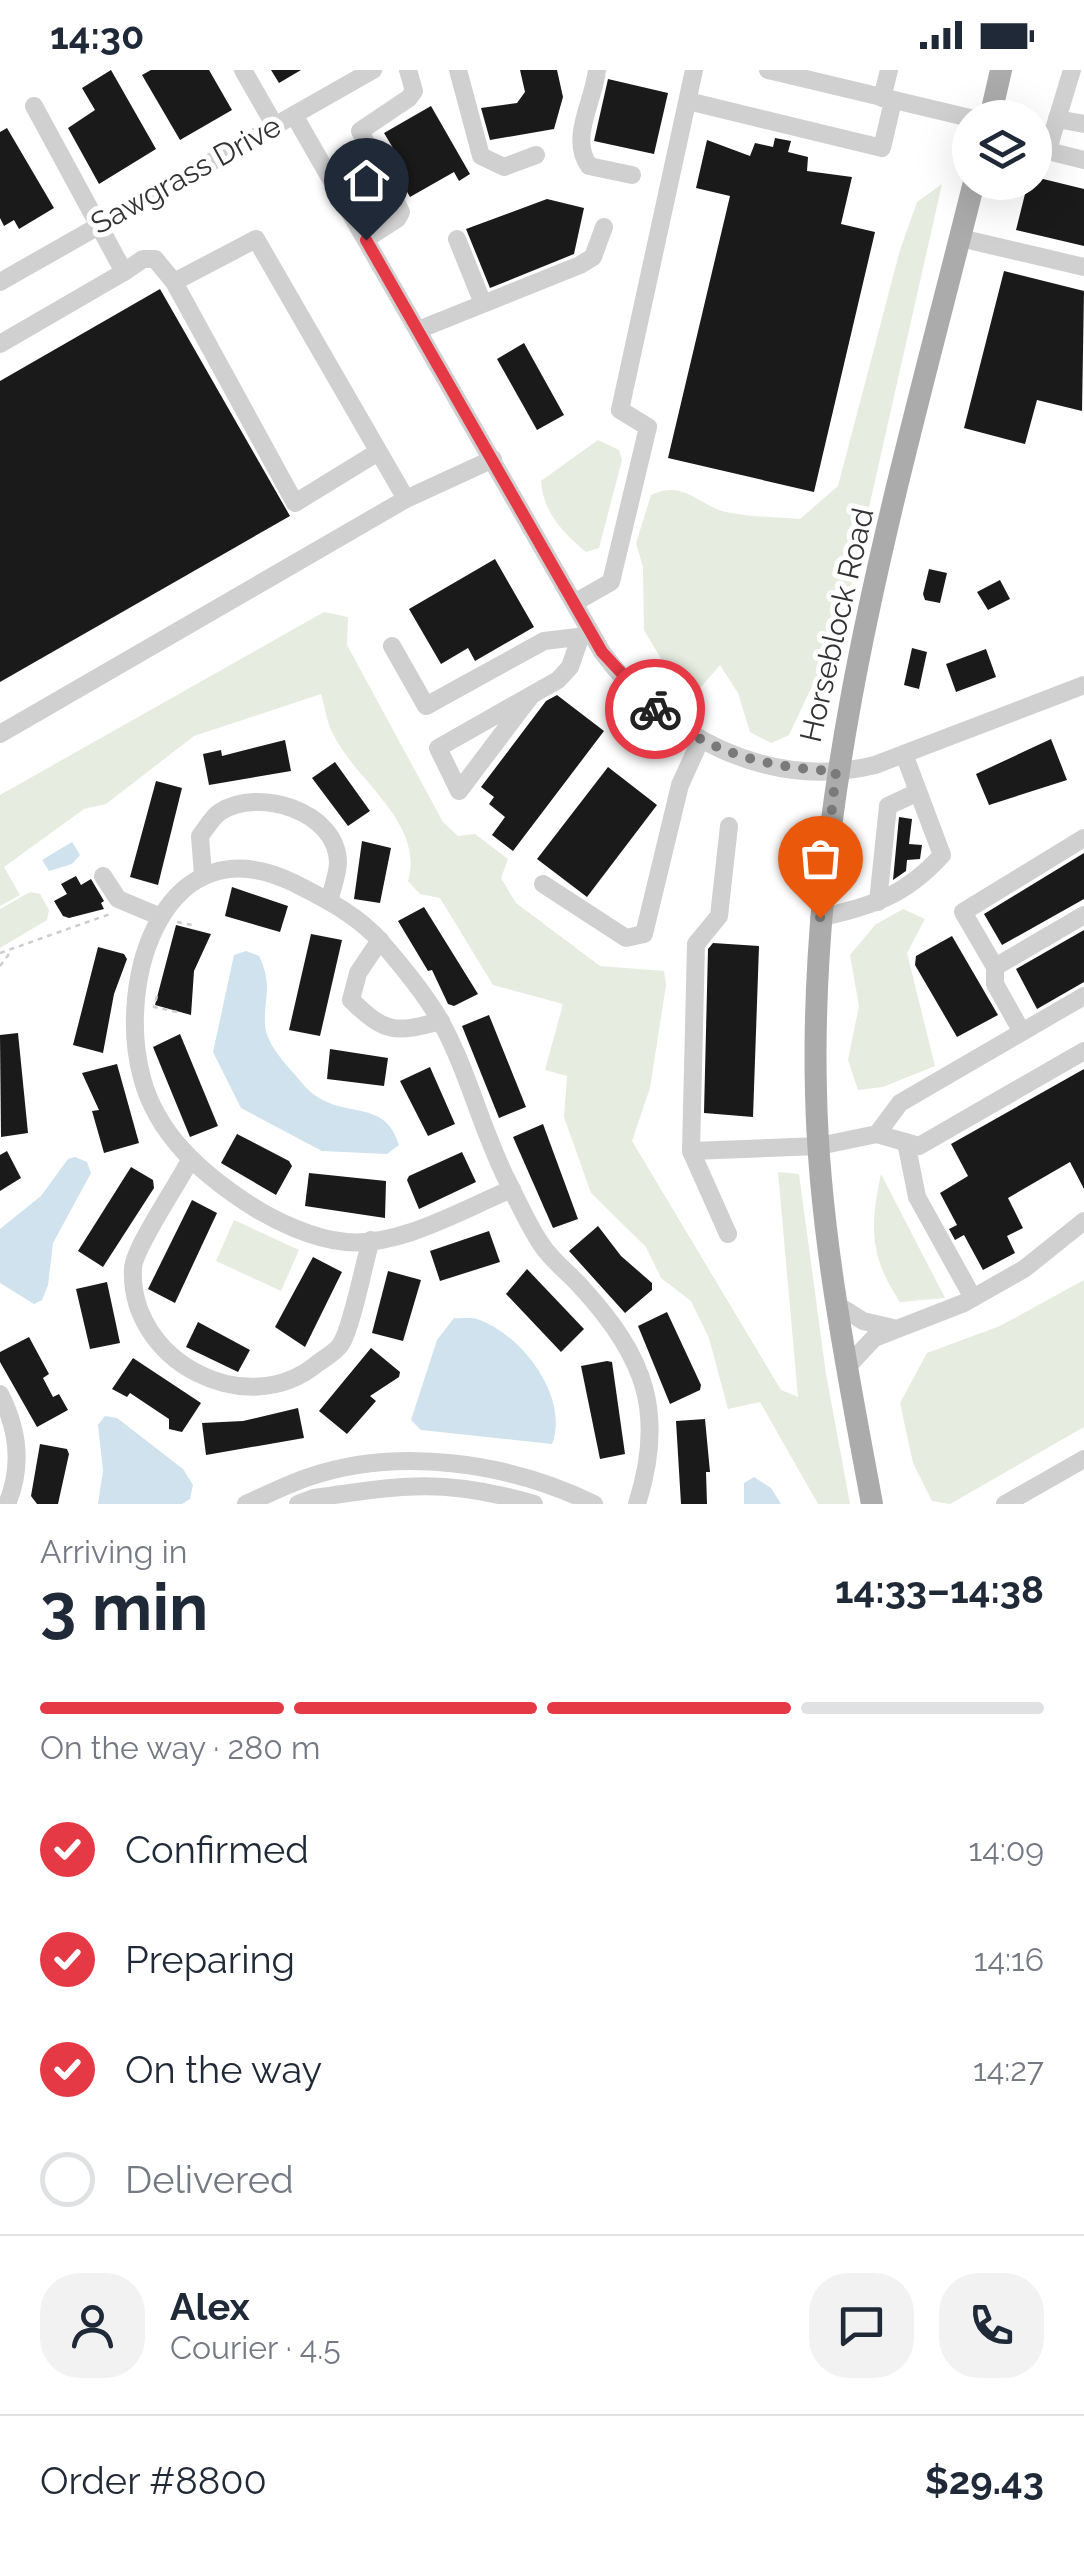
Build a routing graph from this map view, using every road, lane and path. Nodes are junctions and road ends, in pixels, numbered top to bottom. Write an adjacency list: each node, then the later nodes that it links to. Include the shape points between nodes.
1 (242, 70): 19 (street)
2 (373, 70): 16 (street, Sawgrass Drive)
3 (408, 70): 30 (street, via 414,91 409,98 360,131 401,212)
4 (458, 70): 22 (street, via 481,156 504,167)
5 (597, 70): 24 (street, via 580,144 583,158 589,166)
6 (694, 70): 12 (street)
7 (889, 70): 11 (street)
8 (1001, 70): 13 (main road)
9 (1072, 70): 17 (street)
10 (774, 71): 11 (street)
11 (888, 99): 12 (street, via 882,148); 15 (street)
12 (688, 100): 41 (street, via 620,410 648,427 611,582)
13 (994, 100)
14 (34, 106): 26 (street)
15 (952, 114)
16 (294, 115): 19 (street, Sawgrass Drive); 30 (street)
17 (1052, 119)
18 (1084, 124): 20 (street)
19 (274, 126): 26 (street, Sawgrass Drive)
20 (1052, 128)
21 (1052, 152): 23 (street)
22 (536, 155)
23 (1084, 160)
24 (632, 176)
25 (970, 200): 28 (main road, Horseblock Road)
26 (96, 226): 32 (street); 33 (street, Sawgrass Drive)
27 (604, 226): 35 (street, via 593,256 580,265)
28 (960, 238): 31 (street); 49 (main road, Horseblock Road)
29 (458, 239): 35 (street)
30 (366, 240): 36 (street)
31 (1084, 266)
32 (124, 272): 34 (street, via 142,259 155,259); 37 (street)
33 (2, 276)
34 (174, 282): 38 (street, via 256,238); 38 (street, via 296,503)
35 (482, 301): 36 (street)
36 (418, 330): 39 (street)
37 (0, 344)
38 (378, 452): 40 (street)
39 (493, 459): 40 (street); 41 (street)
40 (406, 500): 46 (street)
41 (574, 604): 42 (street)
42 (585, 637): 43 (street, via 544,641 426,706); 45 (street, via 565,674); 47 (street, via 645,701)
43 (392, 646)
44 (1084, 685): 48 (street)
45 (530, 696): 45 (street, via 438,748 459,792 471,776)
46 (0, 734)
47 (700, 742): 49 (street, via 762,763); 55 (street, via 683,774 644,934 626,938)
48 (904, 754): 49 (street); 50 (street)
49 (836, 771): 60 (main road, Horseblock Road)
50 (918, 792): 57 (street, via 888,806); 57 (street, via 942,855 916,883)
51 (729, 826): 77 (street, via 719,916 696,944)
52 (1084, 838): 67 (street, via 962,912)
53 (203, 875): 56 (street, via 227,867 279,876); 56 (street, via 200,836 218,812 252,801 283,804 322,826 338,861); 61 (street, via 192,879)
54 (102, 876): 58 (street)
55 (543, 884)
56 (329, 901): 63 (street)
57 (878, 902): 60 (street)
58 (130, 904): 61 (street); 64 (path)
59 (1084, 915): 67 (street)
60 (820, 918): 76 (main road, Horseblock Road)
61 (167, 924): 62 (path); 78 (street, via 144,956 138,991 142,1077 164,1127)
62 (196, 926)
63 (380, 940): 71 (street); 71 (street, via 358,973 351,1000 373,1022 399,1032)
64 (13, 949): 65 (path); 66 (path)
65 (0, 953)
66 (0, 966)
67 (995, 968): 72 (street, via 995,984)
68 (157, 996): 70 (path, via 154,1007)
69 (1084, 996): 72 (street)
70 (176, 1012)
71 (440, 1022): 79 (street)
72 (1022, 1032): 74 (street, via 900,1103)
73 (1084, 1051): 75 (street, via 919,1146)
74 (877, 1134): 75 (street); 76 (street)
75 (906, 1142): 83 (street, via 917,1197)
76 (818, 1146): 77 (street); 84 (main road, Horseblock Road)
77 (691, 1150): 81 (street)
78 (190, 1160): 82 (street, via 262,1212 346,1242); 82 (street, via 132,1266 138,1309 155,1338 177,1364 208,1380 276,1388 342,1344)
79 (512, 1189): 82 (street); 94 (street, via 542,1246 628,1346 648,1390 650,1443)
80 (1084, 1221): 83 (street, via 1024,1269)
81 (728, 1234)
82 (371, 1240)
83 (972, 1298): 85 (street)
84 (836, 1304): 85 (street); 86 (main road, Horseblock Road)
85 (893, 1328): 86 (street)
86 (846, 1367): 95 (main road, Horseblock Road)
87 (0, 1394): 89 (street, via 16,1427)
88 (1084, 1459): 96 (street)
89 (7, 1504)
90 (246, 1504): 93 (street, via 311,1476 452,1462 551,1484)
91 (298, 1504): 92 (street, via 432,1483)
92 (534, 1504)
93 (594, 1504)
94 (637, 1504)
95 (872, 1504)
96 (1005, 1504)

